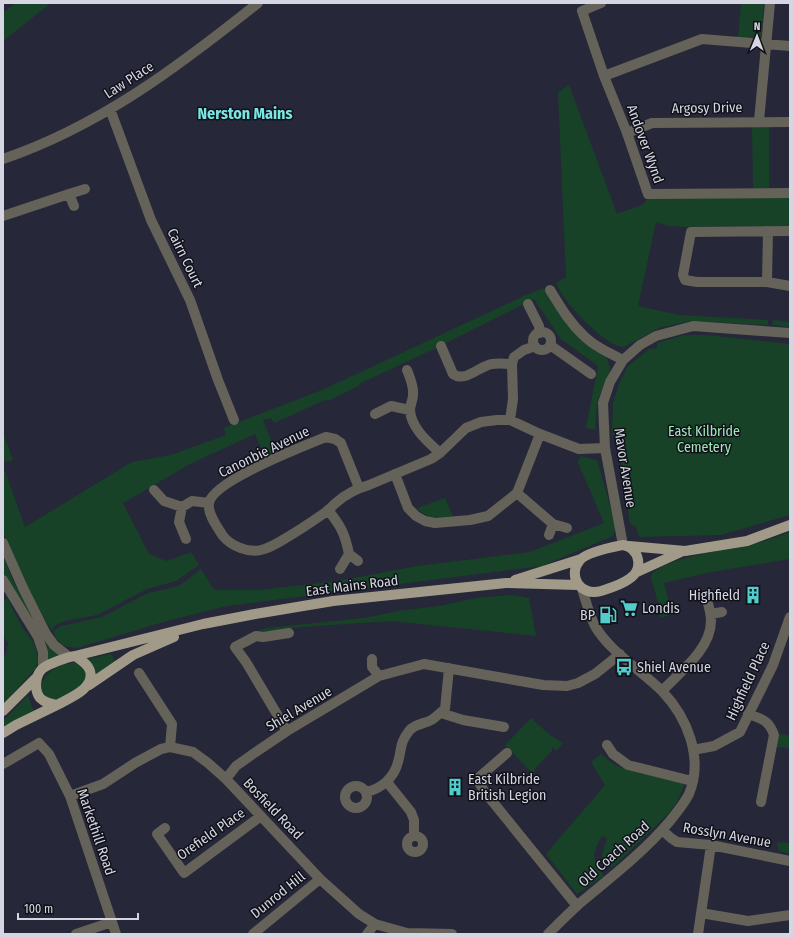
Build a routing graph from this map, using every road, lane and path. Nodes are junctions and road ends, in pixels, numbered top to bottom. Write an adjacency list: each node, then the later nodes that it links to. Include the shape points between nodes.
1 (258, 3): 7 (street, Law Place, via 192,55)
2 (601, 3): 6 (street, Andover Wynd, via 582,11)
3 (770, 3): 4 (street)
4 (767, 44): 5 (street); 6 (street, via 702,39); 8 (street)
5 (790, 46)
6 (604, 76): 10 (street, Andover Wynd)
7 (110, 110): 11 (street, Law Place, via 52,140); 34 (street, Cairn Court, via 149,214 190,300)
8 (759, 121): 9 (street, Argosy Drive); 10 (street, Argosy Drive, via 652,123)
9 (790, 122)
10 (627, 133): 13 (street, Andover Wynd, via 648,194)
11 (3, 159)
12 (84, 189): 14 (street)
13 (790, 193)
14 (69, 194): 15 (street); 16 (street)
15 (74, 206)
16 (3, 216)
17 (768, 231): 18 (street); 19 (street); 19 (street, via 691,232 683,274 685,280 696,282)
18 (790, 231)
19 (767, 282): 20 (street)
20 (790, 286)
21 (550, 290): 28 (street, via 566,316 584,336)
22 (528, 304): 23 (street)
23 (540, 333): 25 (street, via 548,335); 27 (street, via 534,338)
24 (790, 333): 28 (street, Mavor Avenue, via 693,326 656,336 640,345)
25 (550, 345): 27 (street, via 543,350); 31 (street)
26 (441, 346): 29 (street, via 453,374 457,377 462,378 491,364)
27 (536, 346): 29 (street, via 514,356)
28 (623, 360): 37 (street, Mavor Avenue, via 610,382 603,403)
29 (512, 364): 35 (street, via 513,399)
30 (407, 370): 32 (street, via 413,388)
31 (591, 374)
32 (410, 410): 33 (street, via 391,406); 38 (street, via 420,434)
33 (375, 414)
34 (234, 420)
35 (510, 420): 36 (street); 38 (street, via 474,424 466,428)
36 (540, 434): 37 (street, via 579,449); 42 (street)
37 (605, 448): 52 (street, Mavor Avenue)
38 (440, 453): 39 (street)
39 (395, 474): 40 (street); 42 (street, via 408,508 421,519 434,523 488,516)
40 (359, 488): 43 (street, Canonbie Avenue, via 341,443 335,438 326,437 268,462 226,484 214,494); 45 (street)
41 (154, 490): 44 (street, via 164,502)
42 (517, 493): 46 (street)
43 (209, 503): 44 (street, via 192,501); 45 (street, via 210,512 225,538 243,549 256,551 272,547)
44 (182, 507): 50 (street, via 179,522)
45 (328, 510): 54 (street, via 340,525)
46 (553, 524): 48 (street); 49 (street)
47 (790, 525): 53 (main road, via 747,541)
48 (567, 528)
49 (549, 535)
50 (186, 539)
51 (3, 543): 69 (street, via 22,588 46,634 54,645)
52 (626, 546): 53 (main road); 55 (main road, via 599,551); 58 (main road, via 637,555)
53 (685, 551): 58 (main road)
54 (349, 554): 56 (street); 57 (street)
55 (581, 560): 60 (main road, East Mains Road); 61 (main road, via 576,567 575,576)
56 (358, 561)
57 (340, 569)
58 (637, 572): 61 (main road, via 630,579 596,592)
59 (3, 580): 71 (street, via 38,638 43,652)
60 (506, 583): 61 (main road, East Mains Road); 66 (main road, East Mains Road, via 333,601)
61 (580, 587): 68 (street, Old Coach Road, via 596,627)
62 (706, 596): 64 (street)
63 (722, 612): 64 (street)
64 (711, 614): 77 (street, via 710,630 700,651)
65 (790, 617): 81 (street, Highfield Place, via 773,665)
66 (203, 624): 69 (main road, East Mains Road); 76 (main road, East Mains Road, via 133,655)
67 (289, 633): 83 (street, via 256,636 235,647)
68 (620, 654): 72 (street, Shiel Avenue, via 595,674 567,686 543,685); 77 (street, Old Coach Road)
69 (72, 657): 71 (main road); 76 (main road, via 83,661 90,669)
70 (372, 659): 74 (street, via 372,667)
71 (43, 668): 75 (main road)
72 (449, 668): 74 (street, Shiel Avenue, via 424,664); 80 (street, via 445,709)
73 (139, 673): 86 (street, via 172,724)
74 (379, 676): 83 (street, Shiel Avenue)
75 (36, 678): 78 (main road, via 39,697); 79 (main road)
76 (89, 685): 78 (main road)
77 (662, 691): 87 (street, Old Coach Road, via 685,723)
78 (58, 705): 84 (main road)
79 (3, 711)
80 (441, 713): 82 (street, via 463,720); 92 (street, via 432,720 419,723 410,729 400,746 398,762)
81 (748, 714): 87 (street, Highfield Place, via 740,732 714,746); 95 (street, via 767,721 774,735)
82 (504, 727)
83 (287, 731): 90 (street, Shiel Avenue, via 236,766)
84 (3, 732)
85 (607, 745): 91 (street, via 613,754 628,765)
86 (170, 747): 90 (street, Bosfield Road, via 193,752); 94 (street, via 145,757 103,784)
87 (693, 750): 91 (street, Old Coach Road)
88 (507, 752): 103 (street, via 477,780)
89 (3, 764): 94 (street, Markethill Road, via 39,743 49,754)
90 (226, 779): 96 (street, Bosfield Road)
91 (692, 781): 98 (street, Old Coach Road, via 683,806)
92 (387, 782): 93 (street); 99 (street, via 411,812)
93 (366, 792)
94 (70, 796): 106 (street, Markethill Road)
95 (761, 802)
96 (261, 816): 97 (street, Orefield Place, via 184,873 157,834); 102 (street, Bosfield Road)
97 (165, 828)
98 (662, 830): 100 (street, Rosslyn Avenue, via 678,842); 103 (street, Old Coach Road, via 638,855)
99 (414, 836)
100 (711, 845): 101 (street, Rosslyn Avenue); 104 (street)
101 (790, 861)
102 (320, 878): 107 (street, Bosfield Road, via 359,914); 110 (street, Dunrod Hill)
103 (577, 906): 113 (street, Old Coach Road)
104 (701, 913): 105 (street, via 748,921); 114 (street)
105 (790, 914)
106 (112, 922): 108 (street); 109 (street, Markethill Road)
107 (375, 924): 111 (street); 112 (street, Bosfield Road, via 407,933)
108 (76, 934)
109 (116, 934)
110 (253, 934)
111 (368, 934)
112 (452, 934)
113 (548, 934)
114 (698, 934)

